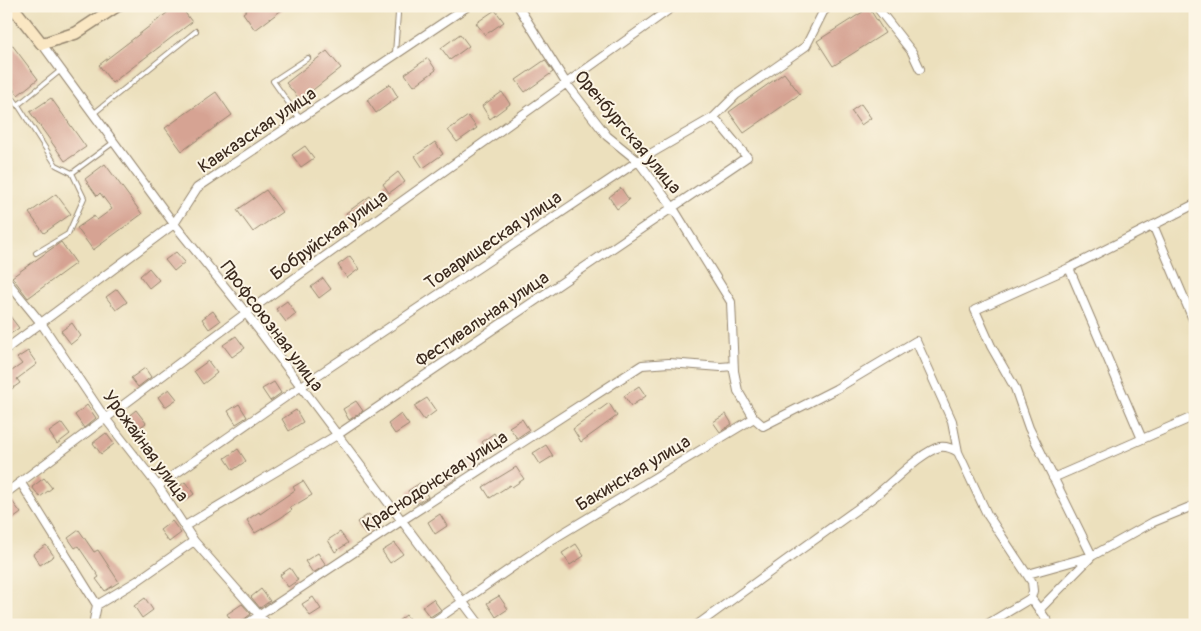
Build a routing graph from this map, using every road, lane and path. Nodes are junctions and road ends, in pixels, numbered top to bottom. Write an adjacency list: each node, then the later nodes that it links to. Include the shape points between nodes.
1 (12, 6): 9 (street); 11 (main road)
2 (117, 6): 11 (main road, via 76,33)
3 (395, 6): 12 (lane, via 398,14)
4 (518, 6): 16 (street, Оренбургская улица)
5 (674, 6): 16 (street, Бобруйская улица)
6 (829, 6): 20 (street, Товарищеская улица, via 806,46 736,95)
7 (876, 6): 15 (street, via 912,52)
8 (464, 7): 12 (street, Кавказская улица)
9 (6, 10)
10 (196, 31): 19 (lane)
11 (42, 44): 14 (street, Профсоюзная улица)
12 (395, 55): 21 (street, Кавказская улица)
13 (308, 58): 21 (lane, via 273,80)
14 (61, 70): 18 (lane); 19 (street, Профсоюзная улица)
15 (920, 70)
16 (566, 82): 23 (street, Оренбургская улица, via 607,136); 32 (street, Бобруйская улица)
17 (6, 89): 18 (lane)
18 (18, 105): 24 (lane, via 56,165)
19 (94, 114): 22 (street, Профсоюзная улица)
20 (714, 117): 23 (street, Товарищеская улица); 26 (street, Фестивальная улица, via 747,157)
21 (300, 119): 27 (street, Кавказская улица, via 197,188)
22 (114, 142): 24 (lane); 27 (street, Профсоюзная улица)
23 (638, 161): 26 (street, Оренбургская улица); 37 (street, Товарищеская улица)
24 (72, 173): 29 (lane, via 84,198 68,234)
25 (1195, 204): 28 (street)
26 (672, 208): 36 (street, Оренбургская улица, via 732,302); 41 (street, Фестивальная улица)
27 (174, 224): 32 (street, Профсоюзная улица); 33 (street, Кавказская улица)
28 (1153, 225): 30 (street); 34 (street)
29 (36, 253)
30 (1069, 268): 42 (street); 44 (street, via 975,310 1015,388 1028,428)
31 (6, 280): 33 (street, Урожайная улица)
32 (246, 313): 37 (street, Профсоюзная улица); 39 (street, Бобруйская улица)
33 (41, 324): 35 (street, Кавказская улица); 39 (street, Урожайная улица)
34 (1195, 324)
35 (6, 349)
36 (733, 366): 40 (street, via 738,391); 49 (street, Краснодонская улица, via 642,365)
37 (300, 387): 41 (street, Профсоюзная улица); 46 (street, Товарищеская улица)
38 (1195, 416): 42 (street)
39 (105, 418): 45 (street, Бобруйская улица); 46 (street, Урожайная улица)
40 (754, 418): 43 (street, via 763,426 836,389 916,341 952,421); 55 (street, Бакинская улица, via 553,539)
41 (337, 435): 49 (street, Профсоюзная улица); 50 (street, Фестивальная улица)
42 (1142, 439): 44 (street)
43 (958, 452): 53 (street, via 987,514); 64 (street, via 940,447 928,453 872,498)
44 (1053, 478): 52 (street)
45 (21, 483): 47 (street, Бобруйская улица); 56 (street)
46 (158, 486): 50 (street, Урожайная улица)
47 (6, 493)
48 (1195, 505): 52 (street, via 1153,522)
49 (401, 521): 55 (street, Профсоюзная улица); 58 (street, Краснодонская улица)
50 (185, 526): 51 (street, Урожайная улица)
51 (194, 541): 56 (street); 58 (street, Урожайная улица)
52 (1092, 556): 53 (street); 57 (street)
53 (1028, 574): 54 (street, via 1032,582)
54 (1032, 598): 57 (street); 65 (street)
55 (462, 602): 62 (street, Бакинская улица); 63 (street, Профсоюзная улица)
56 (97, 605): 59 (street)
57 (1040, 610): 66 (street)
58 (260, 615): 60 (street, Краснодонская улица); 61 (street, Урожайная улица)
59 (93, 625)
60 (245, 625)
61 (268, 625)
62 (430, 625)
63 (480, 625)
64 (697, 625)
65 (986, 625)
66 (1050, 625)

